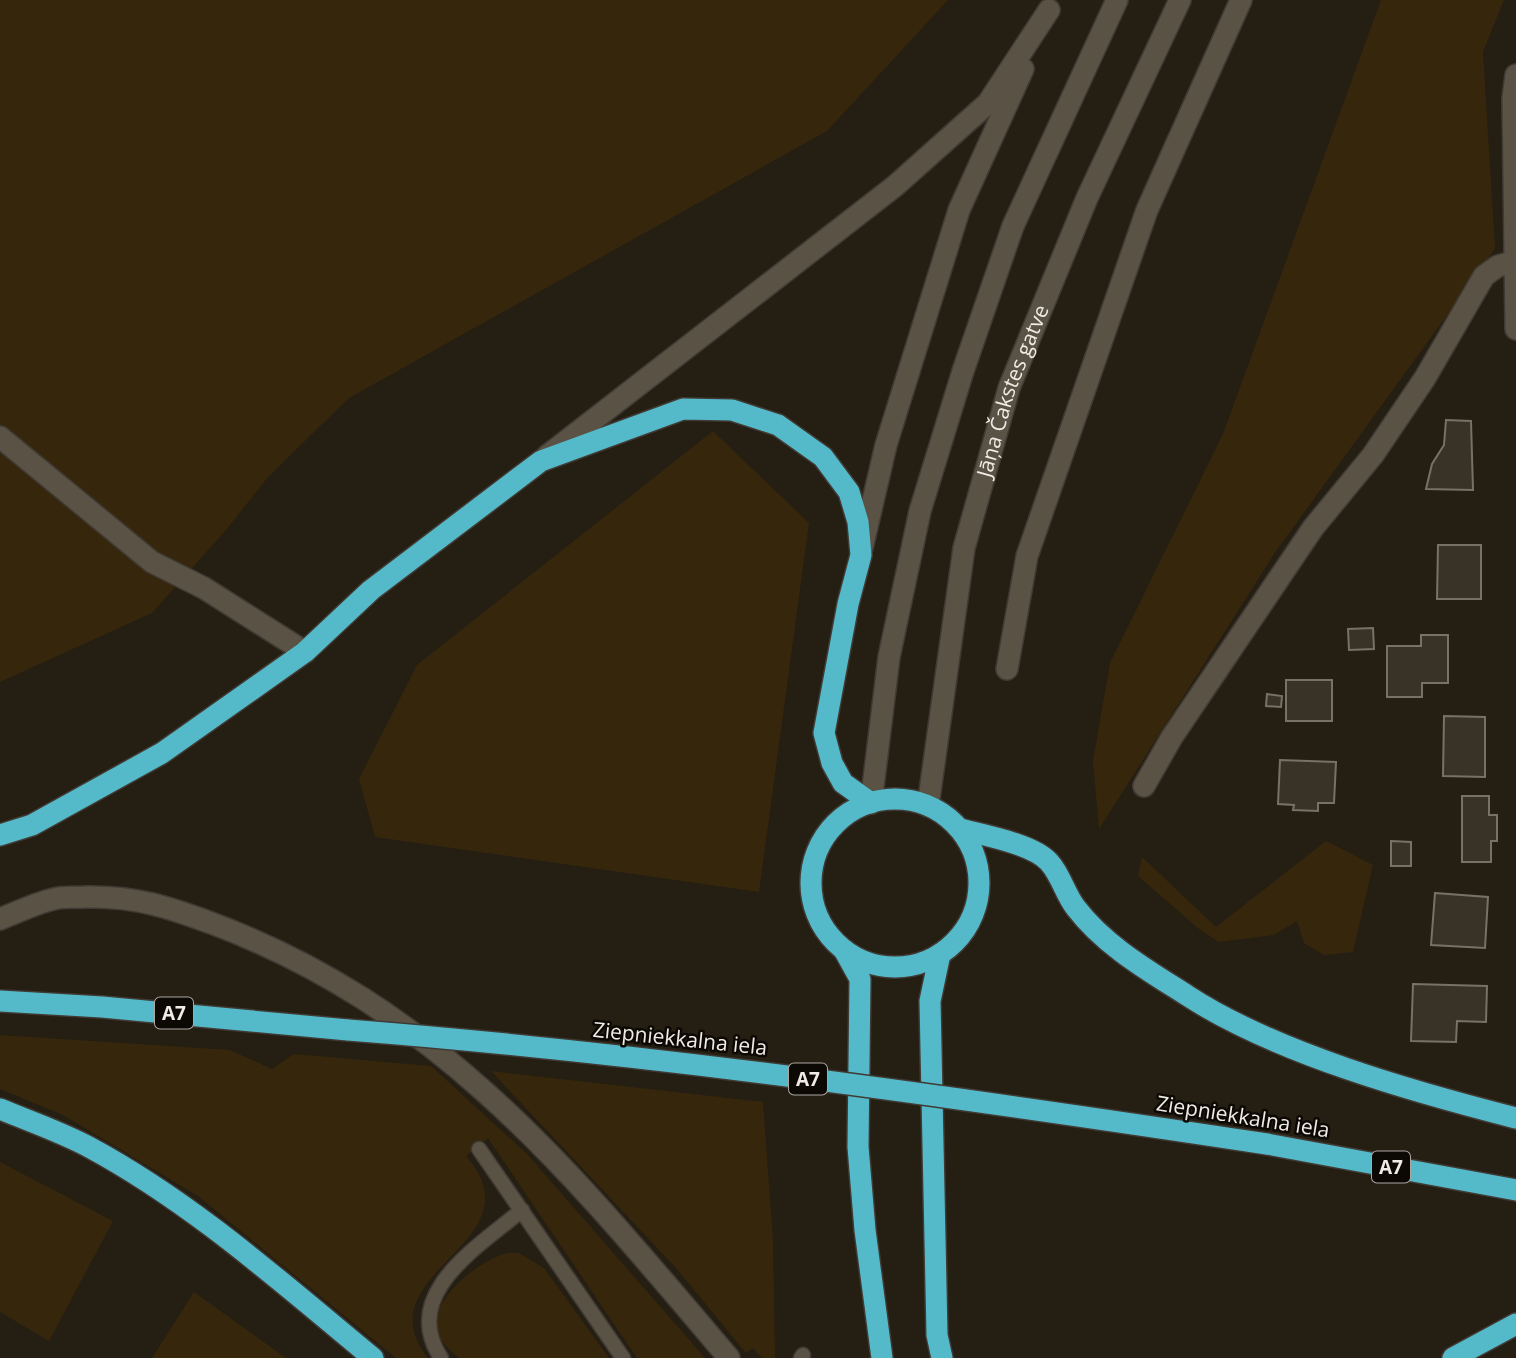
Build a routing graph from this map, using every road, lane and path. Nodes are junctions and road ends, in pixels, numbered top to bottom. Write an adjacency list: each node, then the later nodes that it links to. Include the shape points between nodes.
1 (1117, 0): 14 (street, via 1013,226 959,383 920,511 889,657)
2 (1180, 0): 15 (street, Jāņa Čakstes gatve, via 1087,198 1009,388 964,548)
3 (1241, 0): 12 (street, via 1143,223 1027,556)
4 (1052, 5): 9 (street, via 988,103 895,186); 10 (street, via 959,210 886,445)
5 (1516, 75): 6 (street)
6 (1513, 262): 7 (street); 13 (street, via 1484,276 1425,378 1373,454 1312,528)
7 (1516, 329)
8 (0, 438): 11 (street, via 152,562 204,588)
9 (541, 461): 10 (highway, via 683,409 732,410 778,425 823,457 849,492); 11 (highway, via 372,590)
10 (861, 555): 14 (highway, via 824,733 832,763 844,783)
11 (305, 652): 17 (highway, via 162,753 32,825)
12 (1007, 668)
13 (1144, 786)
14 (870, 803): 15 (highway, via 890,799); 19 (highway, via 836,824 823,840 811,879 819,919)
15 (928, 806): 16 (highway)
16 (960, 830): 20 (highway, via 971,847 979,886 968,925); 23 (highway, via 1018,845 1048,861 1075,908 1112,945 1191,998 1270,1038 1357,1071)
17 (0, 835)
18 (0, 919): 31 (street, via 55,898 122,896 161,904 252,939 320,972 443,1054 496,1100 578,1181)
19 (844, 950): 20 (highway, via 862,961 892,967 922,963); 32 (highway, via 860,979 858,1147)
20 (940, 954): 33 (highway, via 930,1001 937,1335)
21 (0, 1001): 25 (highway, Ziepniekkalna iela / A7, bridge, via 459,1039 776,1074 1267,1144)
22 (0, 1109): 28 (highway, via 87,1146 168,1195)
23 (1516, 1118)
24 (480, 1149): 26 (lane)
25 (1516, 1190)
26 (522, 1210): 29 (lane, via 469,1254 430,1301 430,1341); 30 (lane)
27 (1516, 1324): 34 (highway)
28 (373, 1358)
29 (441, 1358)
30 (623, 1358)
31 (729, 1358)
32 (882, 1358)
33 (942, 1358)
34 (1453, 1358)

